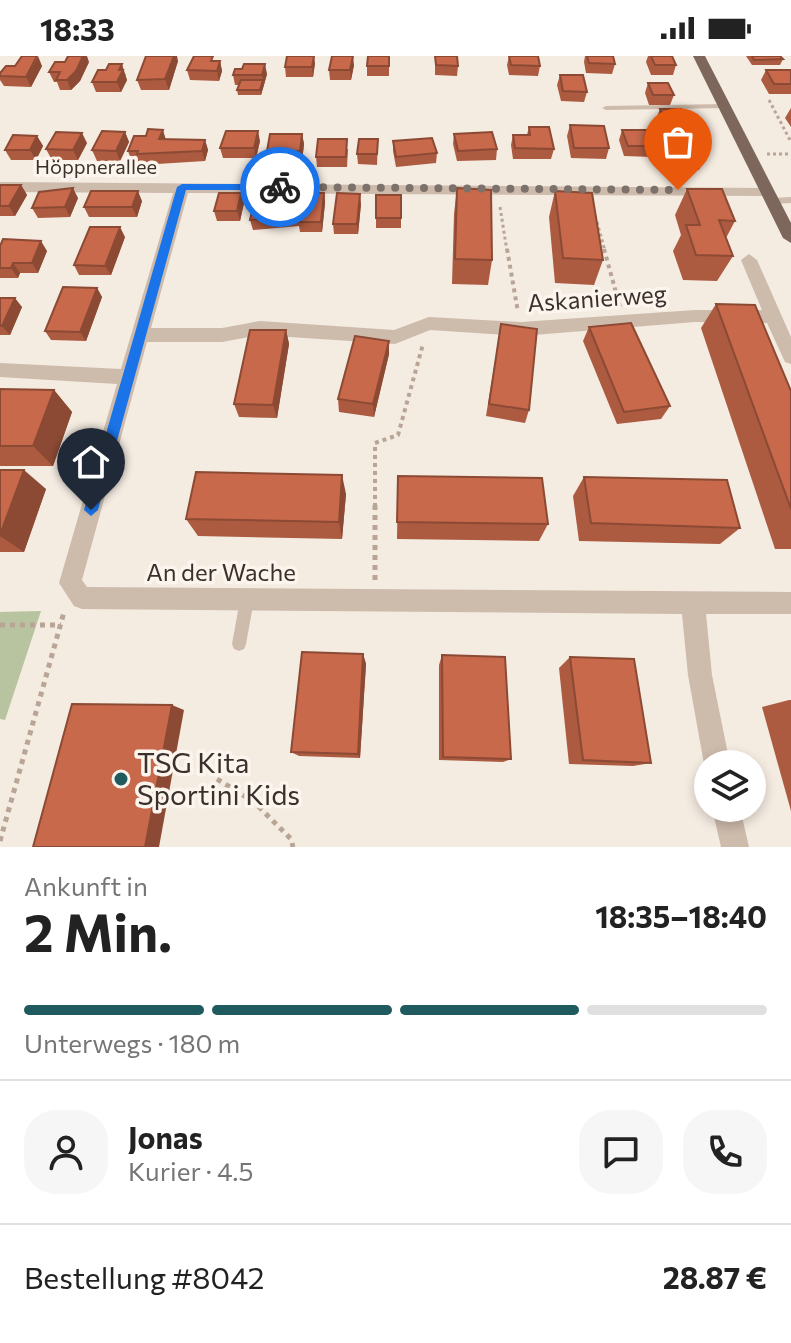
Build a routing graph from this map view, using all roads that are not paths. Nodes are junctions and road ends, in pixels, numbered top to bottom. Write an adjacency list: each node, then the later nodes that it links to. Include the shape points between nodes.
1 (699, 56): 2 (main road)
2 (724, 106): 3 (lane); 6 (main road)
3 (606, 108)
4 (0, 187): 5 (street, Höppnerallee)
5 (182, 187): 6 (street, Höppnerallee, via 588,189); 11 (street, An der Wache)
6 (770, 196): 7 (lane); 8 (main road)
7 (791, 200)
8 (791, 238)
9 (749, 260): 10 (street)
10 (773, 317): 11 (street, Askanierweg, via 695,316 521,329 429,323 395,337 260,328 222,335); 12 (street)
11 (140, 335): 14 (street, An der Wache)
12 (791, 357)
13 (0, 370): 14 (street)
14 (128, 377): 15 (street, An der Wache, via 70,583 82,598)
15 (247, 600): 16 (street, An der Wache); 18 (lane)
16 (693, 602): 17 (street, An der Wache); 19 (street)
17 (791, 603)
18 (239, 644)
19 (714, 750)
20 (729, 822): 21 (street)
21 (735, 847)

